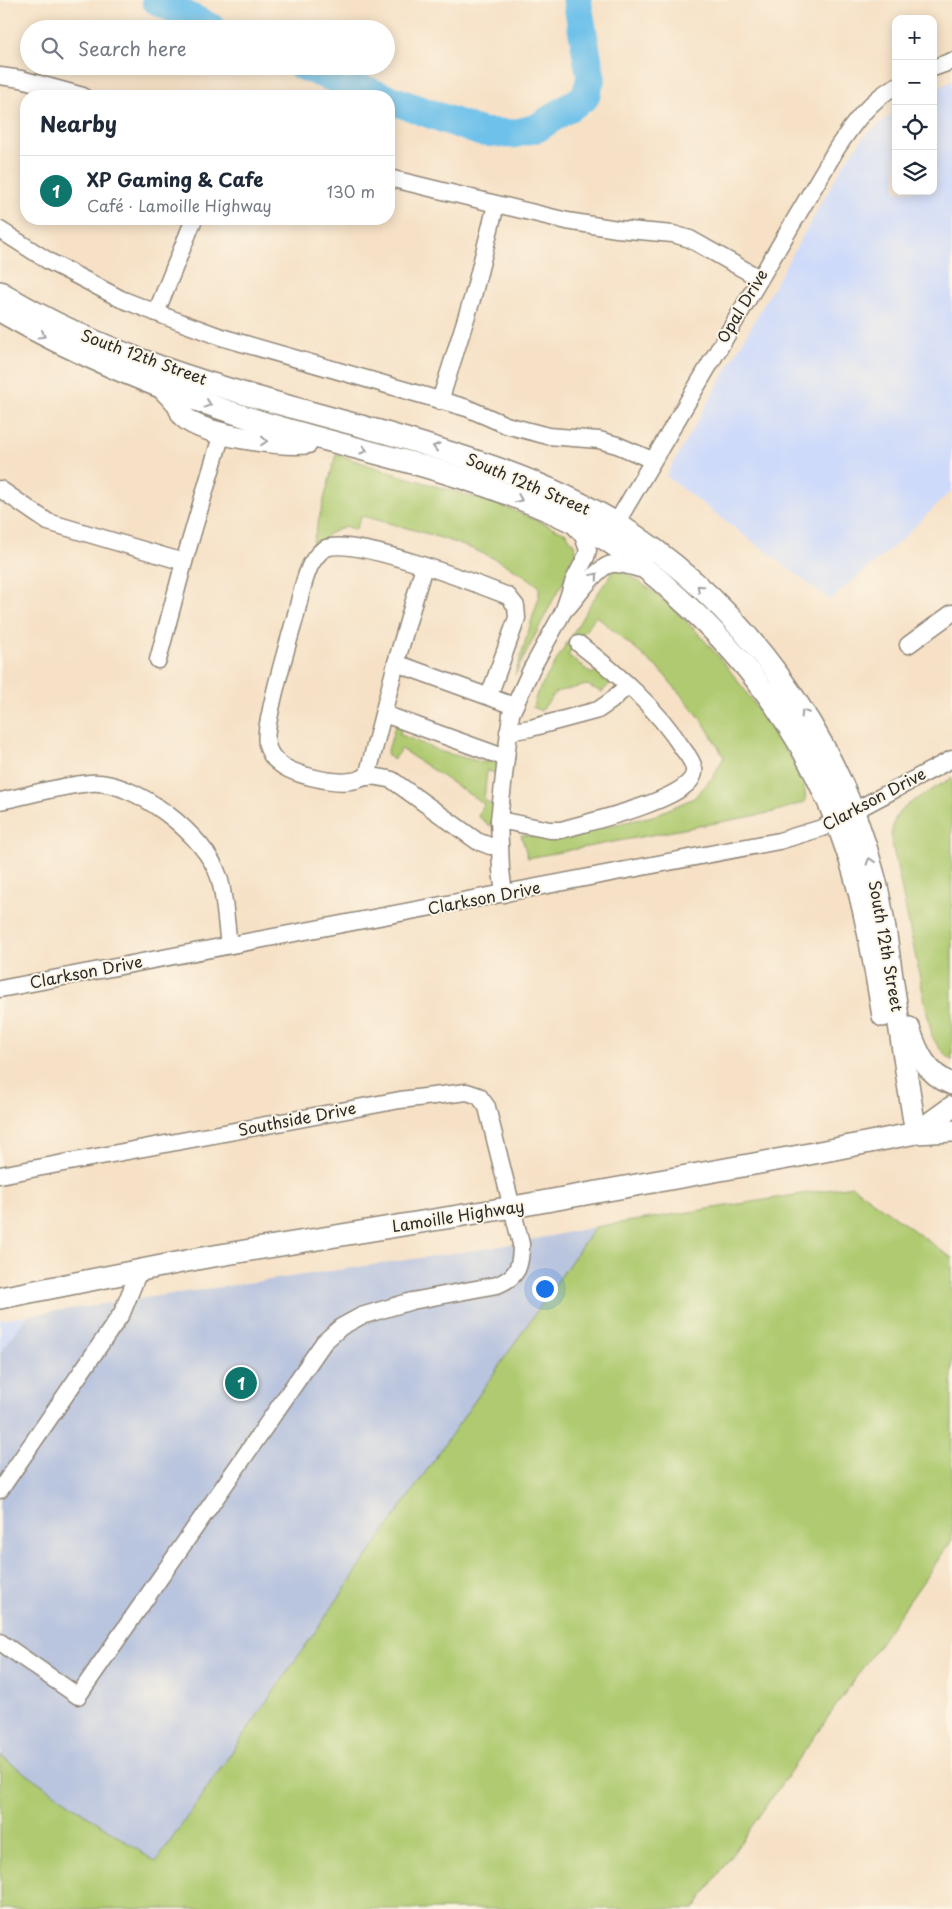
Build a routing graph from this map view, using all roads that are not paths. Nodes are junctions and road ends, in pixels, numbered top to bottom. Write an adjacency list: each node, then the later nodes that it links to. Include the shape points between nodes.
1 (952, 61): 2 (street)
2 (937, 67)
3 (0, 76): 5 (street)
4 (892, 88): 10 (street, Opal Drive, via 854,123)
5 (61, 90)
6 (395, 180): 7 (street)
7 (496, 205): 10 (street, via 567,221 673,234 690,239); 17 (street, via 473,296)
8 (192, 225): 14 (street)
9 (0, 230): 14 (street, via 50,262)
10 (759, 278): 20 (street, Opal Drive)
11 (0, 281): 15 (street)
12 (0, 292): 15 (main road, South 12th Street)
13 (0, 311): 16 (main road, South 12th Street, one-way to 16, via 100,364)
14 (156, 313): 17 (street, via 221,337)
15 (75, 332): 23 (main road, South 12th Street, one-way to 15, via 547,488 486,463 274,403 181,373)
16 (164, 389): 18 (main road, via 184,417); 19 (main road, South 12th Street, one-way to 19, via 260,422)
17 (440, 400): 20 (street, via 506,425 548,436 608,442)
18 (222, 433): 19 (main road, one-way to 19, via 259,441 305,444); 24 (street)
19 (328, 439): 22 (main road, South 12th Street, one-way to 22, via 493,488)
20 (652, 460): 23 (street, Opal Drive)
21 (0, 489): 24 (street, via 48,522)
22 (570, 521): 23 (main road, South 12th Street); 27 (street, via 583,536 588,550)
23 (611, 532): 26 (main road, South 12th Street); 42 (main road, South 12th Street, one-way to 23, via 836,774 808,720 755,645 685,575)
24 (184, 562): 31 (street)
25 (424, 566): 32 (street); 34 (street, via 508,596 516,606 517,618); 40 (street, via 362,548 336,545 324,548 310,566 274,693 266,744 278,763 330,781)
26 (648, 571): 27 (street, one-way to 26, via 607,565); 42 (main road, South 12th Street, via 716,632 750,669)
27 (563, 612): 35 (street)
28 (952, 613): 30 (street)
29 (579, 644): 33 (street)
30 (908, 644)
31 (158, 660)
32 (396, 663): 34 (street); 36 (street)
33 (628, 685): 37 (street, via 598,710); 43 (street, via 677,739 688,756 694,769 689,782 667,797 562,830)
34 (488, 696): 35 (street)
35 (514, 706): 37 (street)
36 (384, 714): 38 (street); 40 (street)
37 (508, 732): 38 (street)
38 (506, 758): 43 (street)
39 (952, 759): 42 (street, Clarkson Drive)
40 (367, 777): 44 (street, via 392,780 477,841)
41 (0, 801): 46 (street, via 91,783 114,785 142,796 177,822 210,856 219,878)
42 (844, 815): 45 (street, Clarkson Drive, via 820,829 779,842); 47 (main road, South 12th Street, one-way to 42, via 875,878); 52 (main road, South 12th Street)
43 (499, 820): 44 (street)
44 (500, 846): 45 (street)
45 (504, 894): 46 (street, Clarkson Drive)
46 (230, 945): 48 (street, Clarkson Drive)
47 (888, 955): 49 (main road, via 917,1052 928,1069); 52 (main road, South 12th Street)
48 (0, 988)
49 (952, 1084)
50 (952, 1107): 52 (main road, Lamoille Highway)
51 (952, 1131): 52 (main road, Lamoille Highway)
52 (910, 1134): 54 (main road, Lamoille Highway)
53 (0, 1175): 54 (street, Southside Drive, via 400,1100 467,1092 479,1096 487,1107)
54 (513, 1207): 55 (main road, Lamoille Highway); 58 (street, Southside Drive, via 522,1244 517,1270 509,1280 360,1316 324,1342 78,1696)
55 (139, 1271): 56 (main road, Lamoille Highway); 57 (street, via 122,1313)
56 (0, 1298)
57 (0, 1490)
58 (0, 1642)

